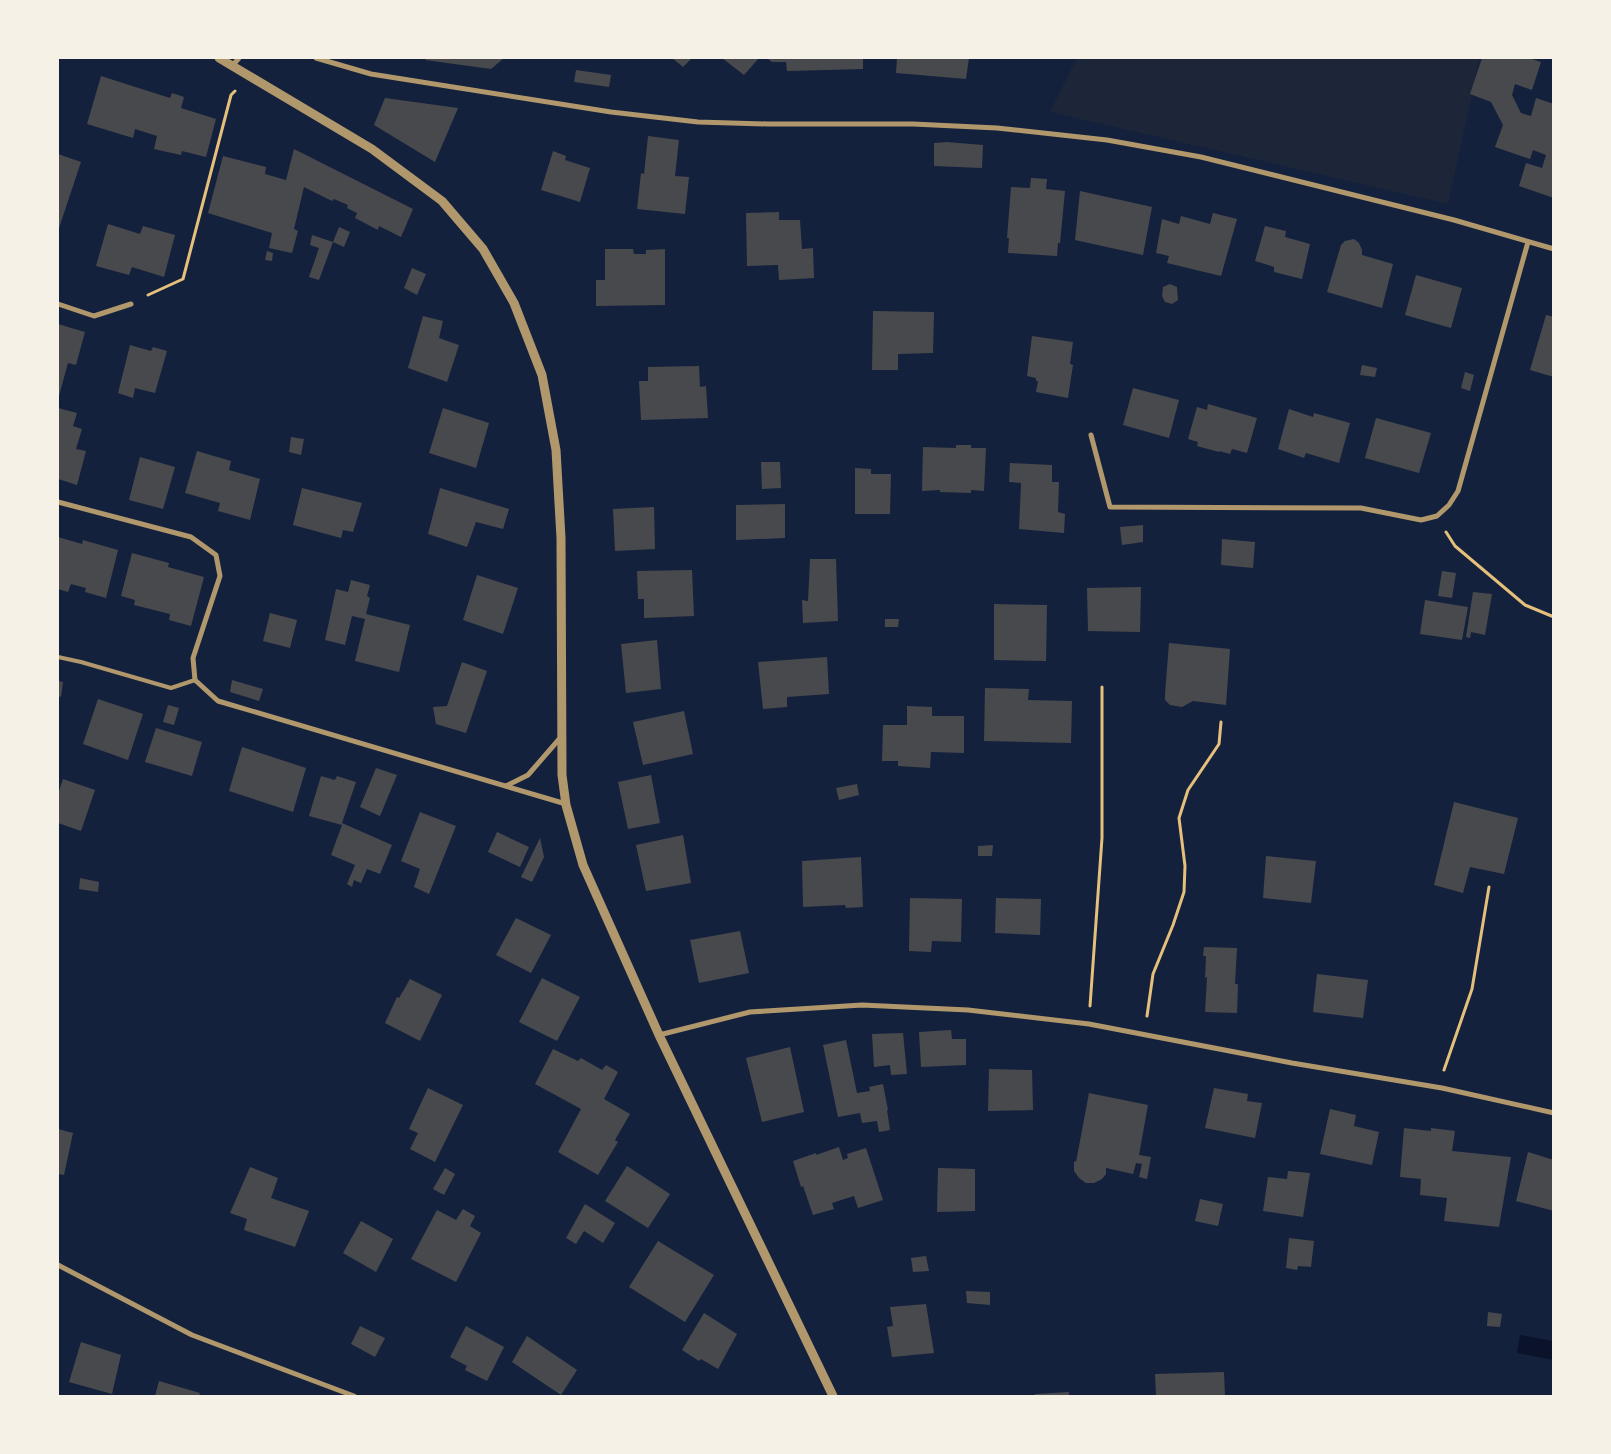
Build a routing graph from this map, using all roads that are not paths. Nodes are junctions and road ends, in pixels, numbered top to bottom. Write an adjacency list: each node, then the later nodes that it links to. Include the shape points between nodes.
1 (219, 58): 4 (street)
2 (239, 58): 4 (street)
3 (316, 58): 5 (street, via 371,74 611,112 698,122 913,124 997,128 1107,140 1201,157 1454,220)
4 (232, 66): 13 (street, via 372,149 442,201 483,249 514,303 542,375 556,450 561,538)
5 (1528, 242): 6 (street); 9 (street, via 1458,491 1437,516 1422,520 1361,508 1110,507)
6 (1554, 249)
7 (58, 304): 8 (street, via 94,316)
8 (131, 304)
9 (1091, 435)
10 (58, 502): 12 (street, via 191,537 216,554 220,576 193,658)
11 (58, 657): 12 (lane, via 171,688)
12 (195, 680): 14 (street, via 218,701)
13 (561, 737): 14 (street, via 528,775); 15 (street)
14 (505, 787): 15 (street)
15 (566, 805): 16 (street, via 583,864)
16 (659, 1035): 17 (street, via 750,1012 862,1005 968,1010 1089,1024 1442,1088); 20 (street)
17 (1554, 1113)
18 (58, 1265): 19 (street, via 192,1335)
19 (354, 1396)
20 (834, 1396)

